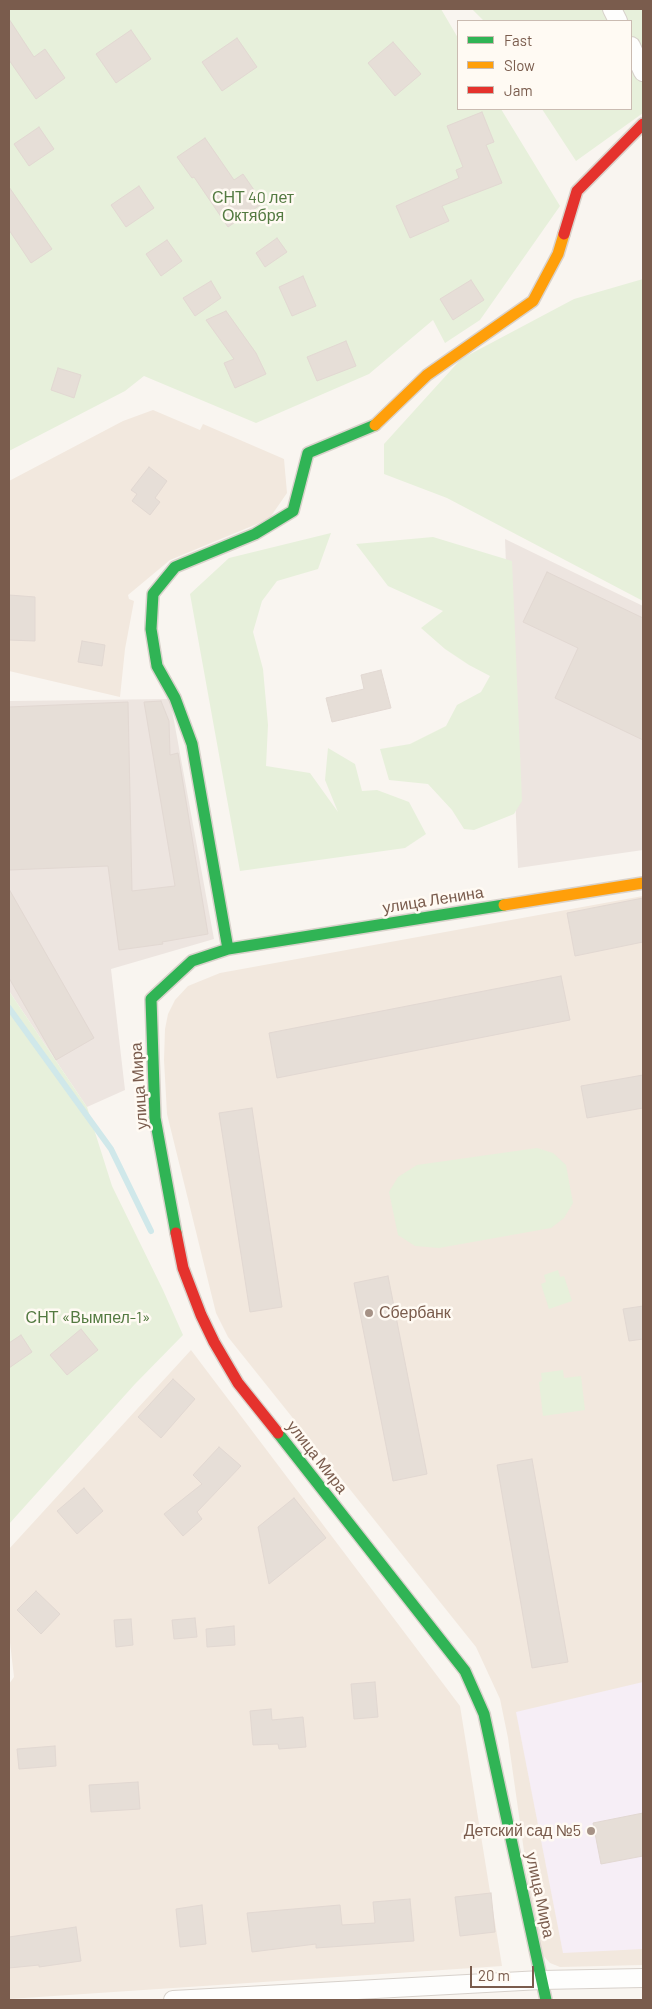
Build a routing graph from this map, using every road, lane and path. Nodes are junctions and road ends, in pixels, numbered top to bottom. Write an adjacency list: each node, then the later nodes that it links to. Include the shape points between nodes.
1 (632, 48): 2 (street)
2 (643, 72)
3 (643, 124): 5 (street, via 577,191 558,254 533,301 427,375 374,426 308,453 293,511 255,534 175,567 153,594 151,629 157,666 175,698 192,744)
4 (643, 883): 5 (street, улица Ленина)
5 (228, 949): 7 (street, улица Мира, via 192,962 152,999 155,1118 183,1268 214,1342 238,1383 465,1672 484,1714)
6 (643, 1978): 7 (street)
7 (541, 1980): 8 (street); 9 (street, улица Мира)
8 (173, 2000)
9 (546, 2000)

